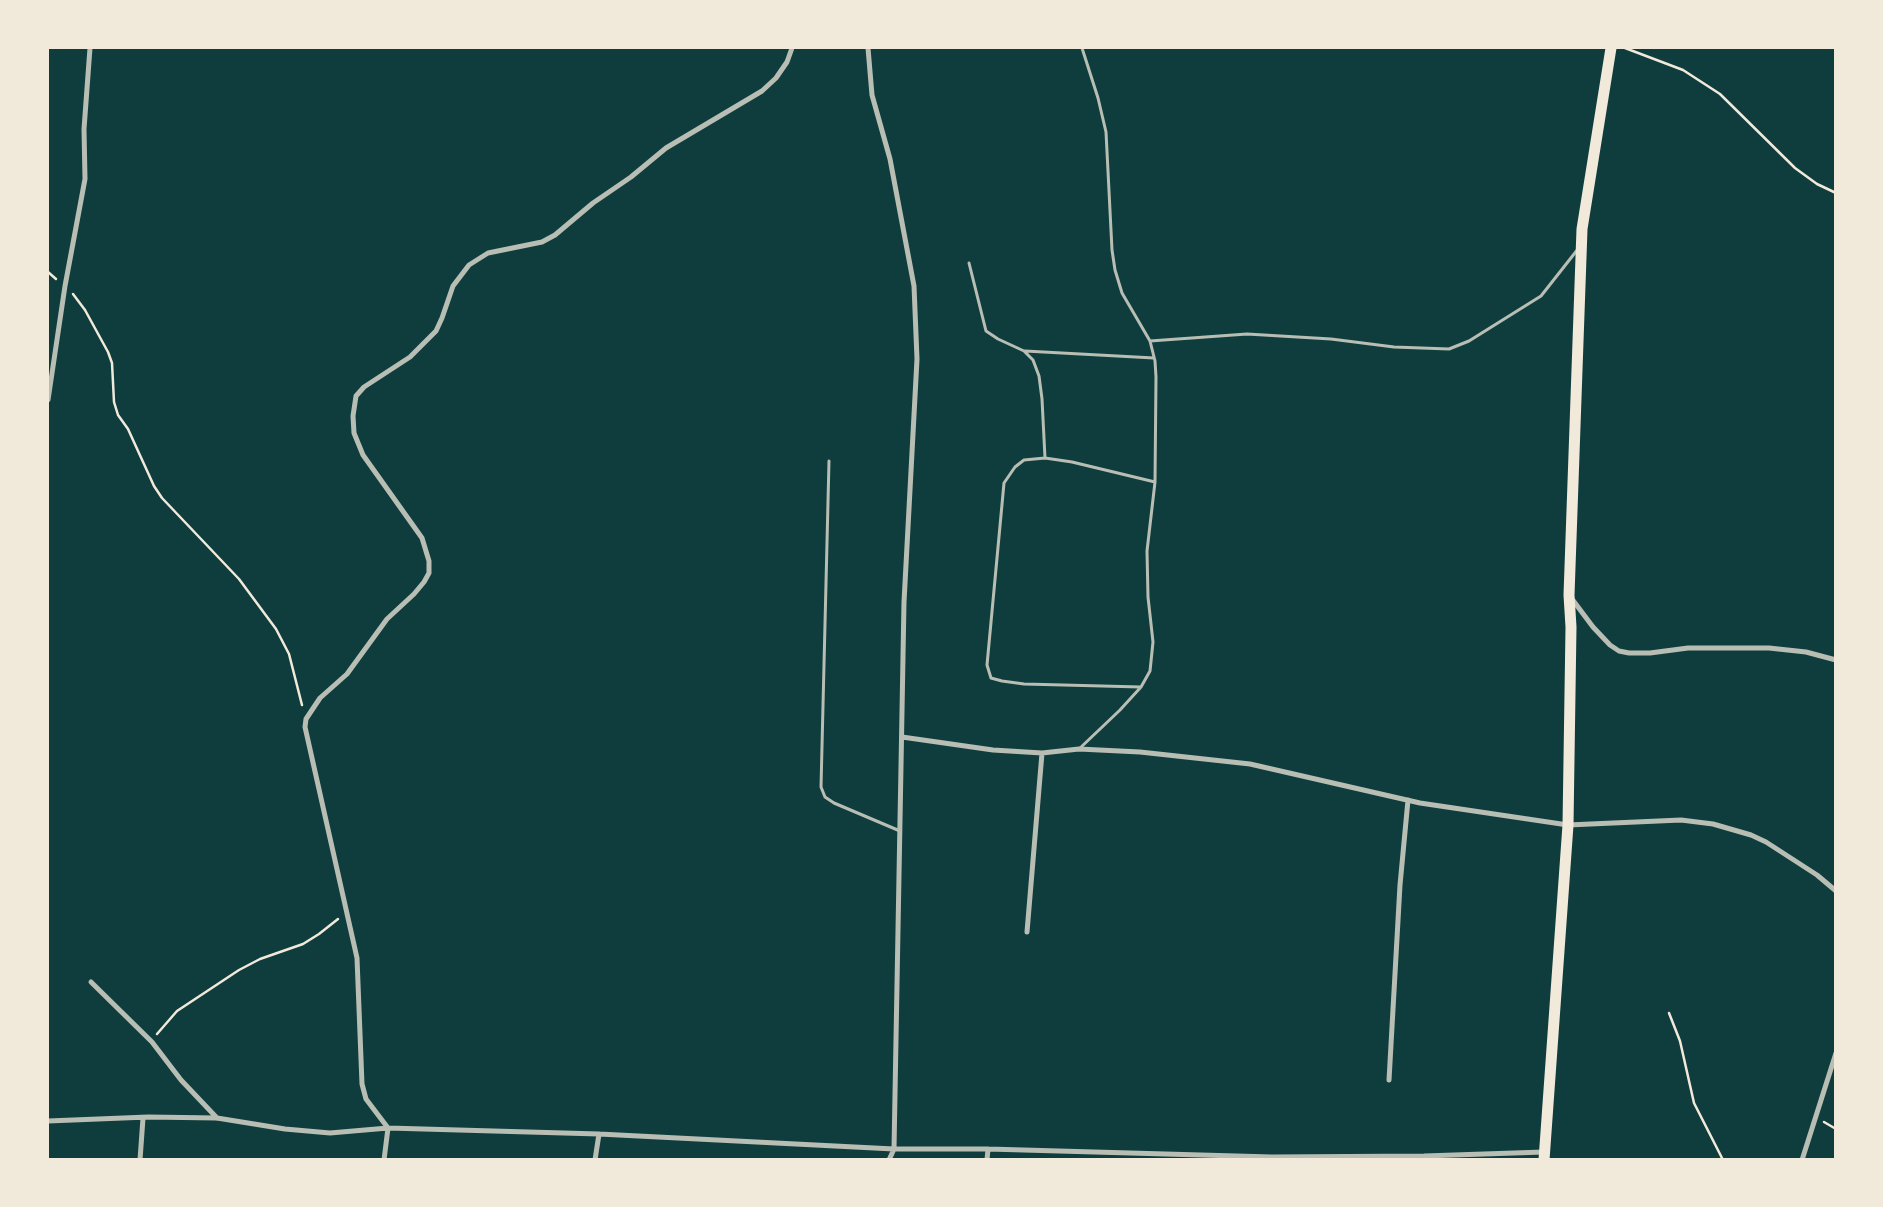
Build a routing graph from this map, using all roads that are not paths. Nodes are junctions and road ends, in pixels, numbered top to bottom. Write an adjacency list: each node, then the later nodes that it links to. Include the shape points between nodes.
1 (90, 48): 11 (street, via 84,128 86,179 65,286)
2 (792, 48): 32 (street, via 776,78 762,91 666,148 555,235 542,242 488,253 469,265 453,286 436,331 410,357 364,387 356,396 354,433 363,455 422,538 429,561 429,573 424,582 387,619 355,664 320,698 306,719 306,737 356,958 362,1084 366,1099)
3 (868, 48): 18 (street, via 872,95 890,159 914,286 917,359 904,602)
4 (1082, 48): 8 (lane, via 1106,132 1115,270 1122,293)
5 (1611, 48): 6 (highway)
6 (1581, 245): 8 (lane, via 1541,296 1469,341 1449,349 1247,334); 15 (highway)
7 (969, 263): 9 (lane, via 986,331)
8 (1150, 342): 10 (lane)
9 (1024, 351): 10 (lane); 12 (lane, via 1033,360 1038,376)
10 (1154, 358): 14 (lane)
11 (48, 400)
12 (1045, 458): 14 (lane); 17 (lane, via 1024,460 1004,483 987,665 991,678 1024,684)
13 (829, 461): 23 (lane, via 821,787 824,797 834,803)
14 (1155, 482): 17 (lane, via 1147,551 1153,658)
15 (1569, 595): 16 (street, via 1592,627 1619,651 1650,653 1688,648 1769,648 1806,652); 22 (highway)
16 (1836, 660)
17 (1141, 687): 19 (lane)
18 (902, 737): 20 (street, via 993,750); 23 (street)
19 (1079, 749): 20 (street); 21 (street, via 1250,764)
20 (1042, 753): 25 (street)
21 (1408, 800): 22 (street); 28 (street)
22 (1568, 825): 24 (street, via 1681,820 1713,824 1751,834 1766,842); 36 (highway)
23 (901, 831): 34 (street)
24 (1836, 891)
25 (1027, 932)
26 (91, 982): 30 (street, via 152,1042 181,1080)
27 (1836, 1053): 43 (street)
28 (1389, 1080)
29 (143, 1118): 30 (street); 31 (street); 38 (street)
30 (218, 1118): 32 (street, via 330,1133)
31 (48, 1121)
32 (388, 1128): 33 (street); 39 (street)
33 (599, 1134): 34 (street); 40 (street)
34 (894, 1149): 35 (street); 41 (street)
35 (988, 1149): 37 (street); 42 (street)
36 (1544, 1156): 37 (street)
37 (1272, 1158)
38 (140, 1160)
39 (384, 1160)
40 (596, 1160)
41 (889, 1160)
42 (987, 1160)
43 (1802, 1160)

